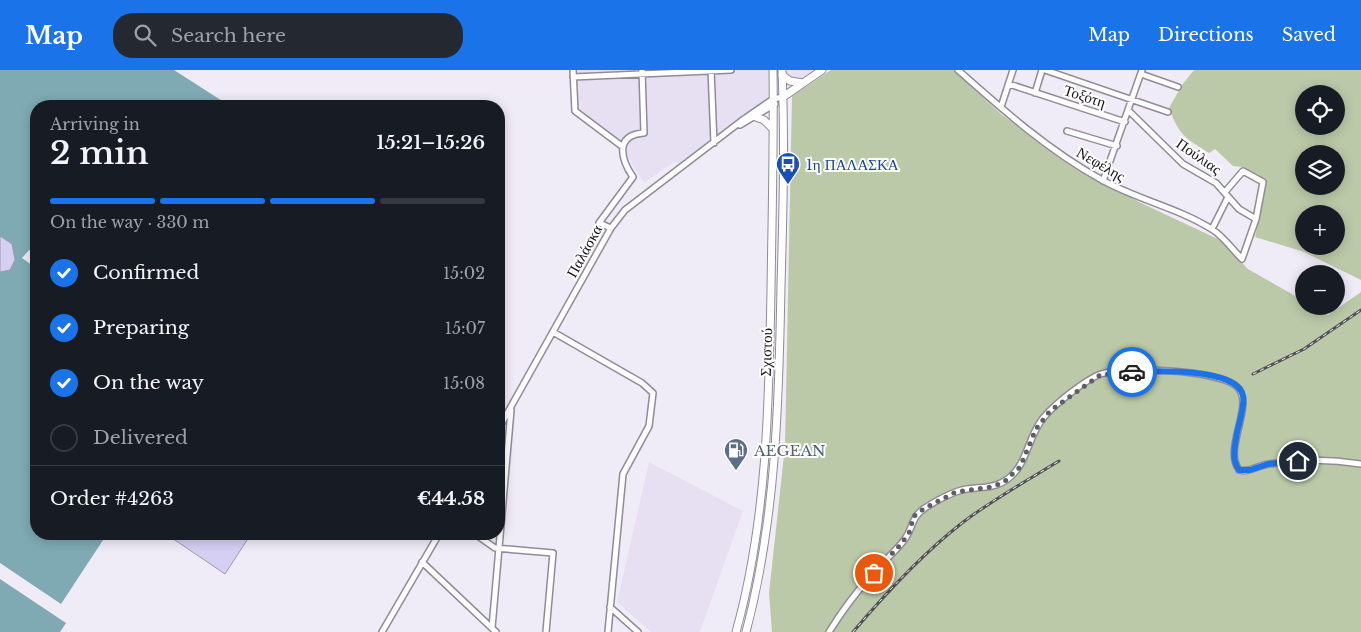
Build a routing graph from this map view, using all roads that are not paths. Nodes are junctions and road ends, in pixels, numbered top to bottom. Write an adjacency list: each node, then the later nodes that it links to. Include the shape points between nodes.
1 (573, 70): 12 (street)
2 (711, 70): 3 (street); 9 (street); 28 (street)
3 (730, 70)
4 (773, 70): 19 (main road, Σχιστού)
5 (822, 70): 13 (main road)
6 (958, 70): 20 (street, Νεφέλης)
7 (1013, 70): 14 (street)
8 (1043, 70): 16 (street); 18 (street)
9 (642, 72): 12 (street); 30 (street, via 644,133 631,137)
10 (1142, 72): 15 (street); 18 (street)
11 (782, 73): 13 (main road, via 790,81); 17 (main road, Σχιστού)
12 (573, 77): 30 (street, via 575,110)
13 (803, 83): 17 (main road)
14 (1009, 84): 16 (street, Τοξότη); 20 (street)
15 (1178, 87)
16 (1035, 93): 24 (street, Τοξότη)
17 (783, 97): 19 (street, Παλάσκα); 53 (main road, Σχιστού, via 781,333 775,447 763,560)
18 (1133, 99): 21 (street); 22 (street)
19 (773, 102): 23 (street, Παλάσκα); 25 (street, Παλάσκα); 26 (main road, Σχιστού)
20 (1001, 107): 31 (street, Νεφέλης, via 1048,146)
21 (1129, 111): 24 (street); 32 (street, Πούλιας, via 1183,164 1216,183)
22 (1168, 112)
23 (756, 117): 25 (street, Παλάσκα); 26 (main road)
24 (1125, 122): 29 (street)
25 (737, 126): 28 (street, Παλάσκα)
26 (773, 129): 52 (main road, Σχιστού, via 770,333 763,481 753,567)
27 (1067, 131): 29 (street)
28 (714, 143): 34 (street, Παλάσκα, via 640,196)
29 (1117, 146): 31 (street)
30 (623, 147): 34 (street, via 623,161 633,177 599,222)
31 (1103, 181): 35 (street, Νεφέλης)
32 (1226, 195): 33 (street, Πούλιας); 33 (street, via 1243,171 1263,181); 35 (street)
33 (1256, 219): 35 (street, Νεφέλης, via 1242,259)
34 (611, 228): 36 (street, Παλάσκα)
35 (1212, 229)
36 (553, 332): 37 (street, Παλάσκα); 46 (street, via 642,383 653,393 649,426 623,474)
37 (511, 407): 38 (street, Παλάσκα); 40 (street)
38 (505, 418)
39 (1361, 464): 54 (street, via 1298,461 1239,470 1234,446 1243,398 1234,384 1220,378 1182,372 1100,375 1044,417 1020,467 1010,477 991,487 956,492 914,516 907,536 863,586)
40 (505, 478)
41 (435, 540): 45 (street)
42 (482, 540): 44 (street)
43 (500, 540): 44 (street)
44 (499, 548): 47 (street); 49 (street, via 553,553)
45 (422, 562): 47 (street); 48 (street)
46 (610, 607): 50 (street); 51 (street)
47 (494, 630)
48 (382, 632)
49 (546, 632)
50 (608, 632)
51 (638, 632)
52 (736, 632)
53 (746, 632)
54 (829, 632)

